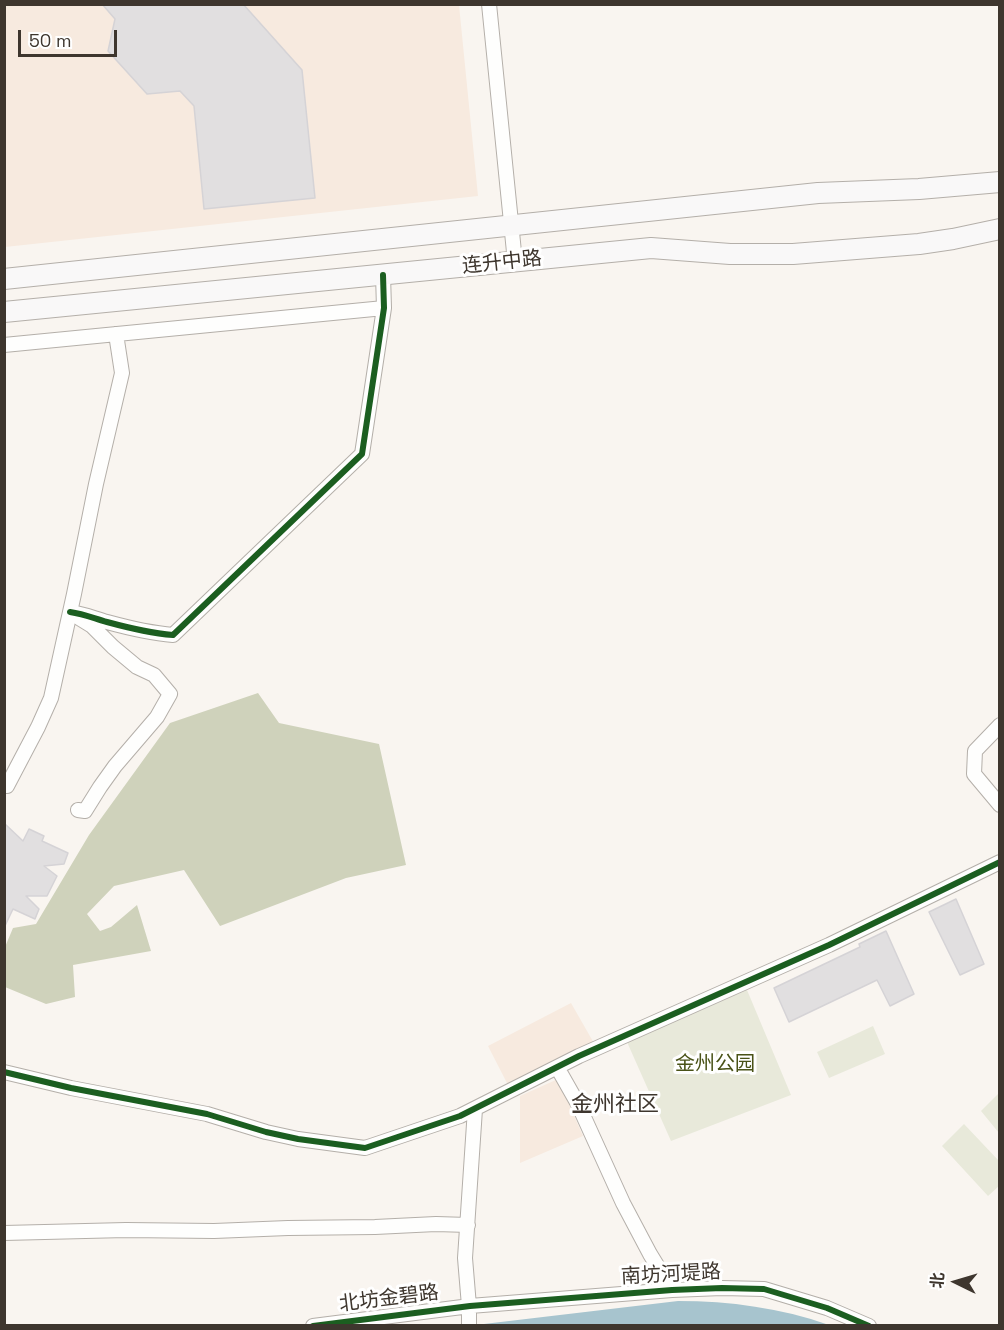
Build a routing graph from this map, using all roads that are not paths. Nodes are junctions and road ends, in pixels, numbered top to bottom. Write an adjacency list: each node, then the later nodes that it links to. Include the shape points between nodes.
1 (489, 4): 3 (street)
2 (999, 182): 3 (main road, 连升中路, via 818,193)
3 (511, 226): 5 (street); 7 (main road, 连升中路)
4 (999, 229): 5 (main road, 连升中路, via 920,244 793,254 651,248)
5 (515, 262): 6 (main road, 连升中路)
6 (383, 275): 8 (street); 9 (main road, 连升中路)
7 (5, 278)
8 (384, 308): 10 (street); 12 (street, via 362,454 173,635)
9 (4, 312)
10 (116, 334): 11 (street); 12 (street, via 122,373)
11 (4, 345)
12 (70, 612): 14 (street, via 51,698); 16 (street, via 92,626 137,667 154,675 170,694 157,717 115,766 85,811)
13 (999, 725): 15 (street, via 975,751 974,774)
14 (4, 786)
15 (999, 805)
16 (78, 810)
17 (999, 862): 18 (street, via 829,945)
18 (557, 1067): 20 (street); 23 (street, via 623,1203)
19 (4, 1072): 20 (street, via 207,1114 298,1139 365,1149)
20 (475, 1109): 21 (street)
21 (468, 1225): 22 (street); 24 (street, via 465,1258)
22 (4, 1233)
23 (672, 1290): 24 (street, 南坊河堤路); 27 (street, 南坊河堤路, via 764,1289 827,1308)
24 (470, 1306): 25 (street, 北坊金碧路); 26 (street)
25 (313, 1326)
26 (469, 1326)
27 (869, 1326)

